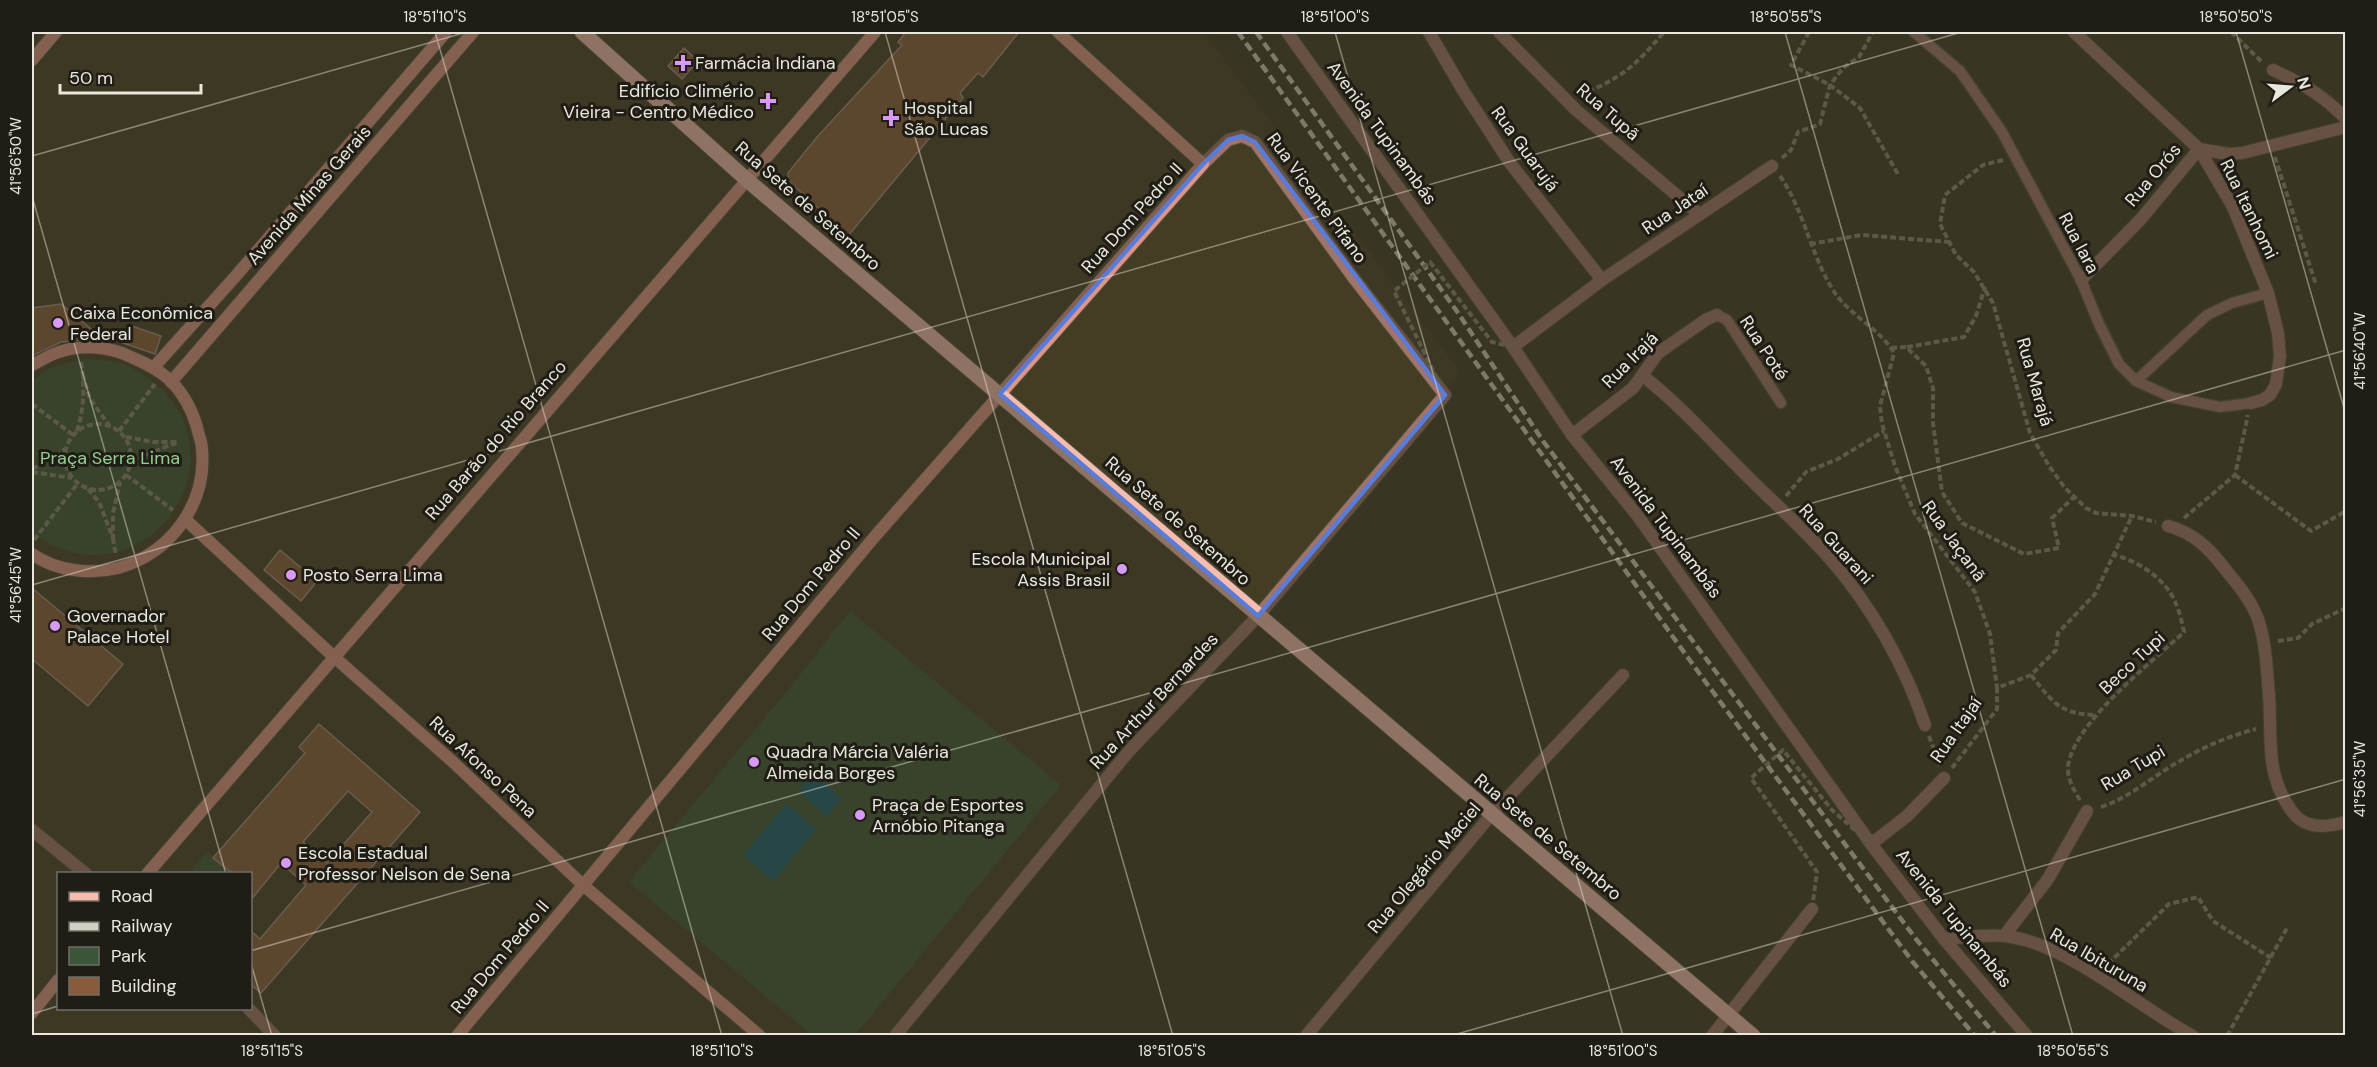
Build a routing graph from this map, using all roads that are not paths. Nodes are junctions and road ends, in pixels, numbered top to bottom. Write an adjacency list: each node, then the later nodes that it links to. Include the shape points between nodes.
1 (56, 32): 12 (street)
2 (446, 32): 27 (street, Avenida Minas Gerais)
3 (473, 32): 29 (street, Avenida Minas Gerais)
4 (582, 32): 19 (main road, Rua Sete de Setembro)
5 (875, 32): 19 (street, Rua Barão do Rio Branco)
6 (1058, 32): 17 (street)
7 (1287, 32): 25 (street, Avenida Tupinambás)
8 (1430, 32): 21 (street, Rua Guarujá, via 1504,155)
9 (1499, 32): 20 (street, Rua Tupã, via 1567,100)
10 (1914, 32): 22 (lane, Rua Iara, via 1960,71 2002,132)
11 (2074, 32): 16 (street, Rua Itanhomi)
12 (32, 60)
13 (2273, 70): 14 (street, via 2311,88)
14 (2346, 119)
15 (2346, 127): 16 (street, Rua Orós, via 2229,154)
16 (2199, 149): 22 (street, Rua Orós, via 2141,219); 23 (street, Rua Itanhomi, via 2233,207)
17 (1203, 165): 31 (street, Rua Dom Pedro II); 32 (street, Rua Vicente Pifano, via 1228,140 1242,136 1255,142 1353,278)
18 (1772, 166): 20 (street, Rua Jataí)
19 (746, 179): 31 (main road, Rua Sete de Setembro); 40 (street, Rua Barão do Rio Branco)
20 (1699, 214): 21 (street, Rua Jataí)
21 (1602, 280): 25 (street, Rua Jataí)
22 (2081, 280): 30 (lane, Rua Iara, via 2119,364)
23 (2268, 293): 30 (lane, via 2219,308 2196,324); 34 (street, Rua Itanhomi, via 2278,333 2276,384 2270,395)
24 (1717, 315): 28 (street, Rua Irajá, via 1658,353); 33 (lane, Rua Poté, via 1727,320)
25 (1513, 347): 35 (street, Avenida Tupinambás)
26 (32, 365): 27 (street, via 58,352 88,347 119,351)
27 (154, 367): 29 (street)
28 (1643, 376): 35 (street, Rua Irajá); 42 (street, Rua Guarani, via 1683,410 1829,558 1864,604 1904,672)
29 (165, 381): 36 (street, via 193,412 202,448 200,485)
30 (2136, 381): 34 (lane, Rua Iara, via 2193,402 2220,407)
31 (1000, 394): 39 (main road, Rua Sete de Setembro); 51 (street, Rua Dom Pedro II, via 876,535)
32 (1445, 395): 39 (street, Rua Arthur Bernardes)
33 (1781, 403)
34 (2251, 403)
35 (1572, 435): 48 (street, Avenida Tupinambás, via 1637,515)
36 (183, 518): 38 (street, via 164,545 136,563 104,572 70,570); 40 (street, Rua Afonso Pena)
37 (2171, 527): 46 (street, via 2190,534 2209,549 2249,599 2258,619 2269,698 2273,775 2282,798 2295,816 2308,824 2328,826)
38 (34, 560)
39 (1258, 616): 45 (main road, Rua Sete de Setembro); 62 (street, Rua Arthur Bernardes, via 1129,751)
40 (333, 656): 50 (street, Rua Barão do Rio Branco); 51 (street, Rua Afonso Pena)
41 (1623, 675): 45 (street, Rua Olegário Maciel)
42 (1925, 725)
43 (1944, 778): 48 (street, Rua Itajaí, via 1907,816)
44 (2087, 812): 53 (street, Rua Tupi, via 2048,879)
45 (1491, 815): 58 (main road, Rua Sete de Setembro); 63 (street, Rua Olegário Maciel)
46 (2346, 822)
47 (32, 830): 49 (street)
48 (1871, 844): 54 (street, Avenida Tupinambás)
49 (85, 872)
50 (148, 872)
51 (583, 885): 60 (street, Rua Dom Pedro II); 61 (street, Rua Afonso Pena)
52 (1812, 909): 58 (street)
53 (2004, 936): 54 (street, Rua Ibituruna); 67 (street, Rua Ibituruna, via 2058,952)
54 (1944, 939): 66 (street, Avenida Tupinambás)
55 (57, 981): 57 (street)
56 (250, 1010): 59 (street)
57 (32, 1013)
58 (1729, 1015): 64 (street); 65 (main road, Rua Sete de Setembro)
59 (275, 1035)
60 (457, 1035)
61 (760, 1035)
62 (895, 1035)
63 (1306, 1035)
64 (1712, 1035)
65 (1753, 1035)
66 (2027, 1035)
67 (2193, 1035)

